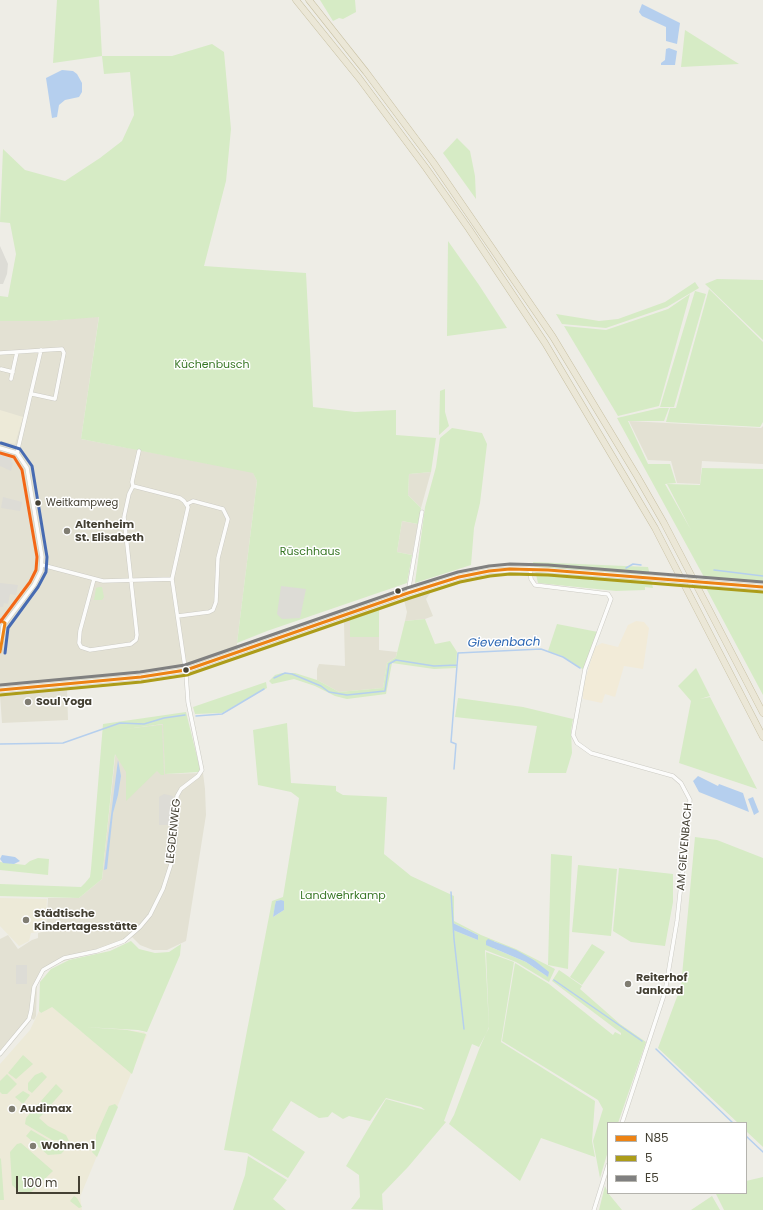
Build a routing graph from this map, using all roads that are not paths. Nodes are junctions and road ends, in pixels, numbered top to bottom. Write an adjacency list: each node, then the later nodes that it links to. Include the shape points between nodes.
1 (296, 0): 30 (highway, via 359,78 426,168 545,343 663,541)
2 (309, 0): 29 (highway, via 433,162 553,338 645,490)
3 (41, 350): 4 (street); 9 (street); 9 (street, via 62,349 64,352 55,398)
4 (17, 352): 5 (street); 7 (street)
5 (0, 353)
6 (1, 369): 7 (street)
7 (13, 372): 8 (street)
8 (11, 379)
9 (32, 394): 12 (street)
10 (0, 448): 12 (street)
11 (139, 451): 13 (street)
12 (17, 453): 16 (street, via 27,468)
13 (133, 486): 14 (street, via 180,498); 20 (street, via 124,517)
14 (187, 504): 18 (street, via 188,511); 23 (street, via 193,501 223,509 228,519 218,558 216,602 213,610)
15 (422, 512): 22 (street)
16 (42, 565): 19 (street); 25 (street, via 34,585)
17 (530, 569): 21 (main road, bridge); 22 (main road, via 473,574); 32 (street, AM GIEVENBACH, via 530,579 535,585 608,594 612,599 585,670 573,734 577,743 591,753 673,776 681,783 690,800 677,921 665,992)
18 (172, 579): 20 (street); 23 (street, LEGDENWEG)
19 (94, 580): 20 (street); 20 (street, via 79,637 81,647 90,650 131,644 136,640)
20 (131, 581)
21 (763, 587)
22 (408, 593): 27 (main road)
23 (178, 616): 27 (street, LEGDENWEG)
24 (0, 620): 25 (street)
25 (5, 623): 26 (street)
26 (0, 652)
27 (186, 670): 28 (main road, via 141,677); 31 (street, LEGDENWEG, via 189,711 202,770 177,796 175,843 163,889 152,911 140,927 124,941 97,951 64,958 46,968 38,977 33,991 29,1019)
28 (0, 690)
29 (763, 713)
30 (763, 737)
31 (0, 1054)
32 (622, 1122)
33 (607, 1167): 34 (street)
34 (594, 1210)

